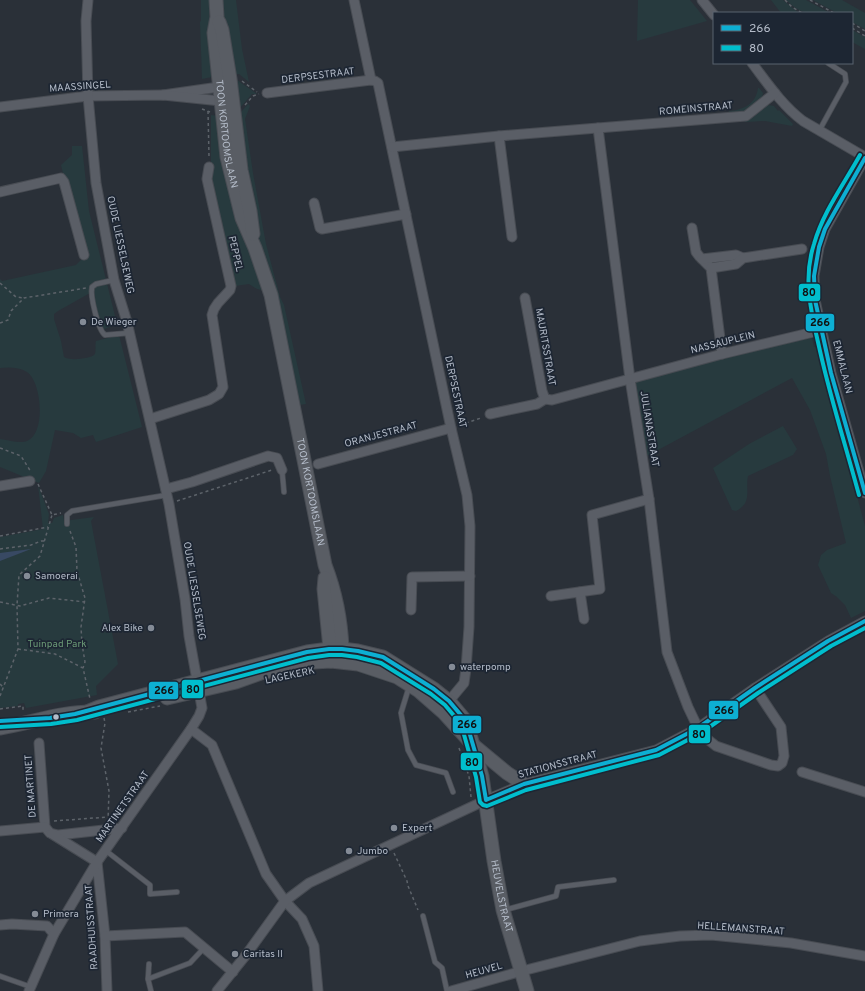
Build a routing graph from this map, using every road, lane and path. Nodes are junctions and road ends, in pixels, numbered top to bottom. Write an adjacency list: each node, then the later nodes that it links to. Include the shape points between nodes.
1 (88, 0): 23 (street, OUDE LIESSELSEWEG)
2 (216, 0): 10 (street, TOON KORTOOMSLAAN)
3 (354, 0): 18 (street, DERPSESTRAAT)
4 (702, 0): 9 (street)
5 (784, 0): 7 (path)
6 (810, 0): 8 (path)
7 (800, 12)
8 (832, 12)
9 (713, 14)
10 (217, 17): 17 (street, TOON KORTOOMSLAAN, via 222,30); 19 (street, TOON KORTOOMSLAAN, via 214,33)
11 (853, 24): 13 (path)
12 (853, 29): 14 (path)
13 (865, 31)
14 (865, 36)
15 (753, 64): 21 (street)
16 (830, 64): 29 (lane, via 845,74 846,82)
17 (230, 79): 24 (street, TOON KORTOOMSLAAN); 27 (path, via 238,78 260,94 253,96 240,111)
18 (370, 80): 20 (street, DERPSESTRAAT); 31 (street, DERPSESTRAAT, via 378,83)
19 (219, 87): 22 (street, MAASSINGEL); 24 (street, TOON KORTOOMSLAAN)
20 (267, 93)
21 (775, 93): 28 (street, ROMEINSTRAAT, via 746,116); 29 (street, via 795,115)
22 (163, 95): 23 (street, MAASSINGEL); 24 (street, MAASSINGEL)
23 (88, 96): 25 (street, MAASSINGEL); 45 (street, OUDE LIESSELSEWEG, via 96,183)
24 (226, 97): 27 (street, TOON KORTOOMSLAAN); 39 (street, TOON KORTOOMSLAAN, via 227,157 242,218)
25 (0, 107)
26 (208, 111): 33 (path)
27 (233, 111): 39 (street, TOON KORTOOMSLAAN)
28 (598, 128): 30 (street, ROMEINSTRAAT); 54 (street, JULIANASTRAAT)
29 (819, 131): 32 (street)
30 (499, 136): 31 (street, ROMEINSTRAAT); 38 (street)
31 (392, 147): 36 (street, DERPSESTRAAT)
32 (865, 158): 51 (street, EMMALAAN, via 825,229 819,247 814,292)
33 (210, 167): 57 (street, PEPPEL, via 207,179 231,286 212,315 223,387 219,394 209,400)
34 (0, 192): 41 (street, via 61,178)
35 (314, 203): 36 (street, via 322,229)
36 (406, 214): 58 (street, DERPSESTRAAT)
37 (692, 228): 43 (street, via 696,252)
38 (512, 237)
39 (255, 248): 73 (street, TOON KORTOOMSLAAN, via 272,295)
40 (802, 249): 42 (street)
41 (84, 255)
42 (743, 258): 43 (street, via 736,255); 44 (street, via 736,264)
43 (702, 259): 44 (street)
44 (711, 268): 53 (street)
45 (114, 280): 47 (lane, via 96,284); 52 (street, OUDE LIESSELSEWEG)
46 (0, 283): 48 (path, via 16,297)
47 (91, 291): 48 (path, via 84,287); 52 (lane, via 102,333 108,336)
48 (24, 298): 50 (path, via 11,311 8,320)
49 (525, 298): 55 (street, MAURITSSTRAAT)
50 (0, 323)
51 (822, 330): 53 (street, NASSAUPLEIN); 64 (street, EMMALAAN)
52 (129, 333): 57 (street, OUDE LIESSELSEWEG)
53 (722, 354): 54 (street, NASSAUPLEIN)
54 (630, 379): 55 (street, MAURITSSTRAAT, via 552,400); 66 (street, JULIANASTRAAT)
55 (545, 399): 56 (street, MAURITSSTRAAT, via 537,404)
56 (490, 414): 58 (path)
57 (150, 419): 65 (street, OUDE LIESSELSEWEG)
58 (451, 428): 59 (street, ORANJESTRAAT); 74 (street, DERPSESTRAAT, via 467,495)
59 (318, 464)
60 (282, 470): 63 (lane); 65 (path, via 272,470); 65 (street, via 277,458 268,456 192,482)
61 (30, 481): 62 (street)
62 (0, 486)
63 (284, 492)
64 (865, 493)
65 (167, 496): 68 (lane, via 72,511 67,515); 89 (street, OUDE LIESSELSEWEG)
66 (649, 499): 75 (street, via 592,515 600,589); 101 (street, JULIANASTRAAT, via 667,652)
67 (52, 515): 69 (path)
68 (67, 524): 78 (path, via 76,547 77,571)
69 (48, 527): 70 (path); 71 (path)
70 (0, 536)
71 (44, 542): 72 (path); 79 (path, via 40,556 19,575)
72 (0, 549)
73 (325, 565): 84 (street, TOON KORTOOMSLAAN, via 331,581); 85 (street, via 324,589)
74 (470, 576): 80 (street, via 412,577); 93 (street, DERPSESTRAAT, via 464,683)
75 (580, 592): 76 (street); 81 (street)
76 (552, 596)
77 (0, 602): 79 (path)
78 (85, 602): 79 (path, via 49,598); 86 (path)
79 (17, 605): 83 (path)
80 (411, 610)
81 (584, 619)
82 (865, 621): 91 (street, STATIONSSTRAAT, via 828,641)
83 (18, 649): 86 (path, via 55,654); 90 (path)
84 (342, 649): 85 (street); 93 (street, LAGEKERK, via 383,657)
85 (330, 655): 88 (street, LAGEKERK, via 397,677); 89 (street, LAGEKERK, via 314,662 261,673 236,682)
86 (83, 668): 94 (path)
87 (0, 684): 90 (path)
88 (410, 685): 104 (street, LAGEKERK, via 436,706); 108 (lane, via 401,713 408,750 416,765 446,774)
89 (199, 687): 94 (street, LAGEKERK, via 101,713); 102 (street, MARTINETSTRAAT, via 202,708)
90 (4, 688): 92 (path)
91 (755, 688): 101 (street, STATIONSSTRAAT); 101 (street, JULIANASTRAAT, via 781,727 784,756 778,766 771,766 716,746)
92 (0, 696)
93 (449, 701): 104 (street, LAGEKERK, via 466,721)
94 (88, 706): 98 (street, LAGEKERK)
95 (0, 709): 96 (path, via 23,706)
96 (23, 712)
97 (104, 716): 112 (path, via 101,748 109,791)
98 (42, 719): 99 (street); 100 (street)
99 (0, 721)
100 (0, 728)
101 (698, 728): 107 (street, STATIONSSTRAAT, via 656,750)
102 (190, 729): 114 (street, MARTINETSTRAAT); 122 (street, via 212,745 266,874)
103 (39, 743): 113 (street, DE MARTINET)
104 (472, 744): 107 (street); 110 (street, LAGEKERK)
105 (458, 746): 111 (path, via 469,776)
106 (802, 772): 109 (street)
107 (524, 784): 110 (street, STATIONSSTRAAT)
108 (452, 792)
109 (865, 792)
110 (486, 800): 111 (street, STATIONSSTRAAT); 123 (street, HEUVELSTRAAT)
111 (474, 806): 117 (street, STATIONSSTRAAT)
112 (108, 817): 113 (path); 115 (path)
113 (46, 827): 115 (street, via 58,835); 116 (street); 119 (street)
114 (122, 828): 115 (street); 118 (street, MARTINETSTRAAT)
115 (108, 829)
116 (0, 831)
117 (390, 844): 122 (street, STATIONSSTRAAT, via 309,883); 124 (path, via 418,911)
118 (105, 850): 119 (street, MARTINETSTRAAT); 121 (lane, via 150,885 150,894)
119 (97, 862): 126 (street, MARTINETSTRAAT); 127 (street, RAADHUISSTRAAT)
120 (614, 880): 123 (lane, via 558,887 556,896)
121 (177, 892)
122 (285, 901): 132 (street, STATIONSSTRAAT); 139 (street, via 302,919 314,946)
123 (503, 910): 131 (street, HEUVELSTRAAT)
124 (424, 916): 140 (lane, via 434,962 442,968)
125 (0, 925): 126 (street, via 47,926)
126 (54, 934): 135 (street, MARTINETSTRAAT)
127 (105, 936): 128 (street, via 185,932); 136 (street, RAADHUISSTRAAT)
128 (204, 948): 132 (street); 134 (lane, via 190,963)
129 (865, 956): 131 (street, HELLEMANSTRAAT, via 712,935 680,936 640,941)
130 (149, 964): 134 (lane)
131 (522, 971): 141 (street, HEUVEL); 142 (street, HEUVELSTRAAT)
132 (233, 972): 138 (street, STATIONSSTRAAT)
133 (0, 976): 135 (lane)
134 (148, 979): 137 (lane)
135 (30, 989)
136 (107, 991)
137 (151, 991)
138 (217, 991)
139 (318, 991)
140 (447, 991)
141 (452, 991)
142 (527, 991)

